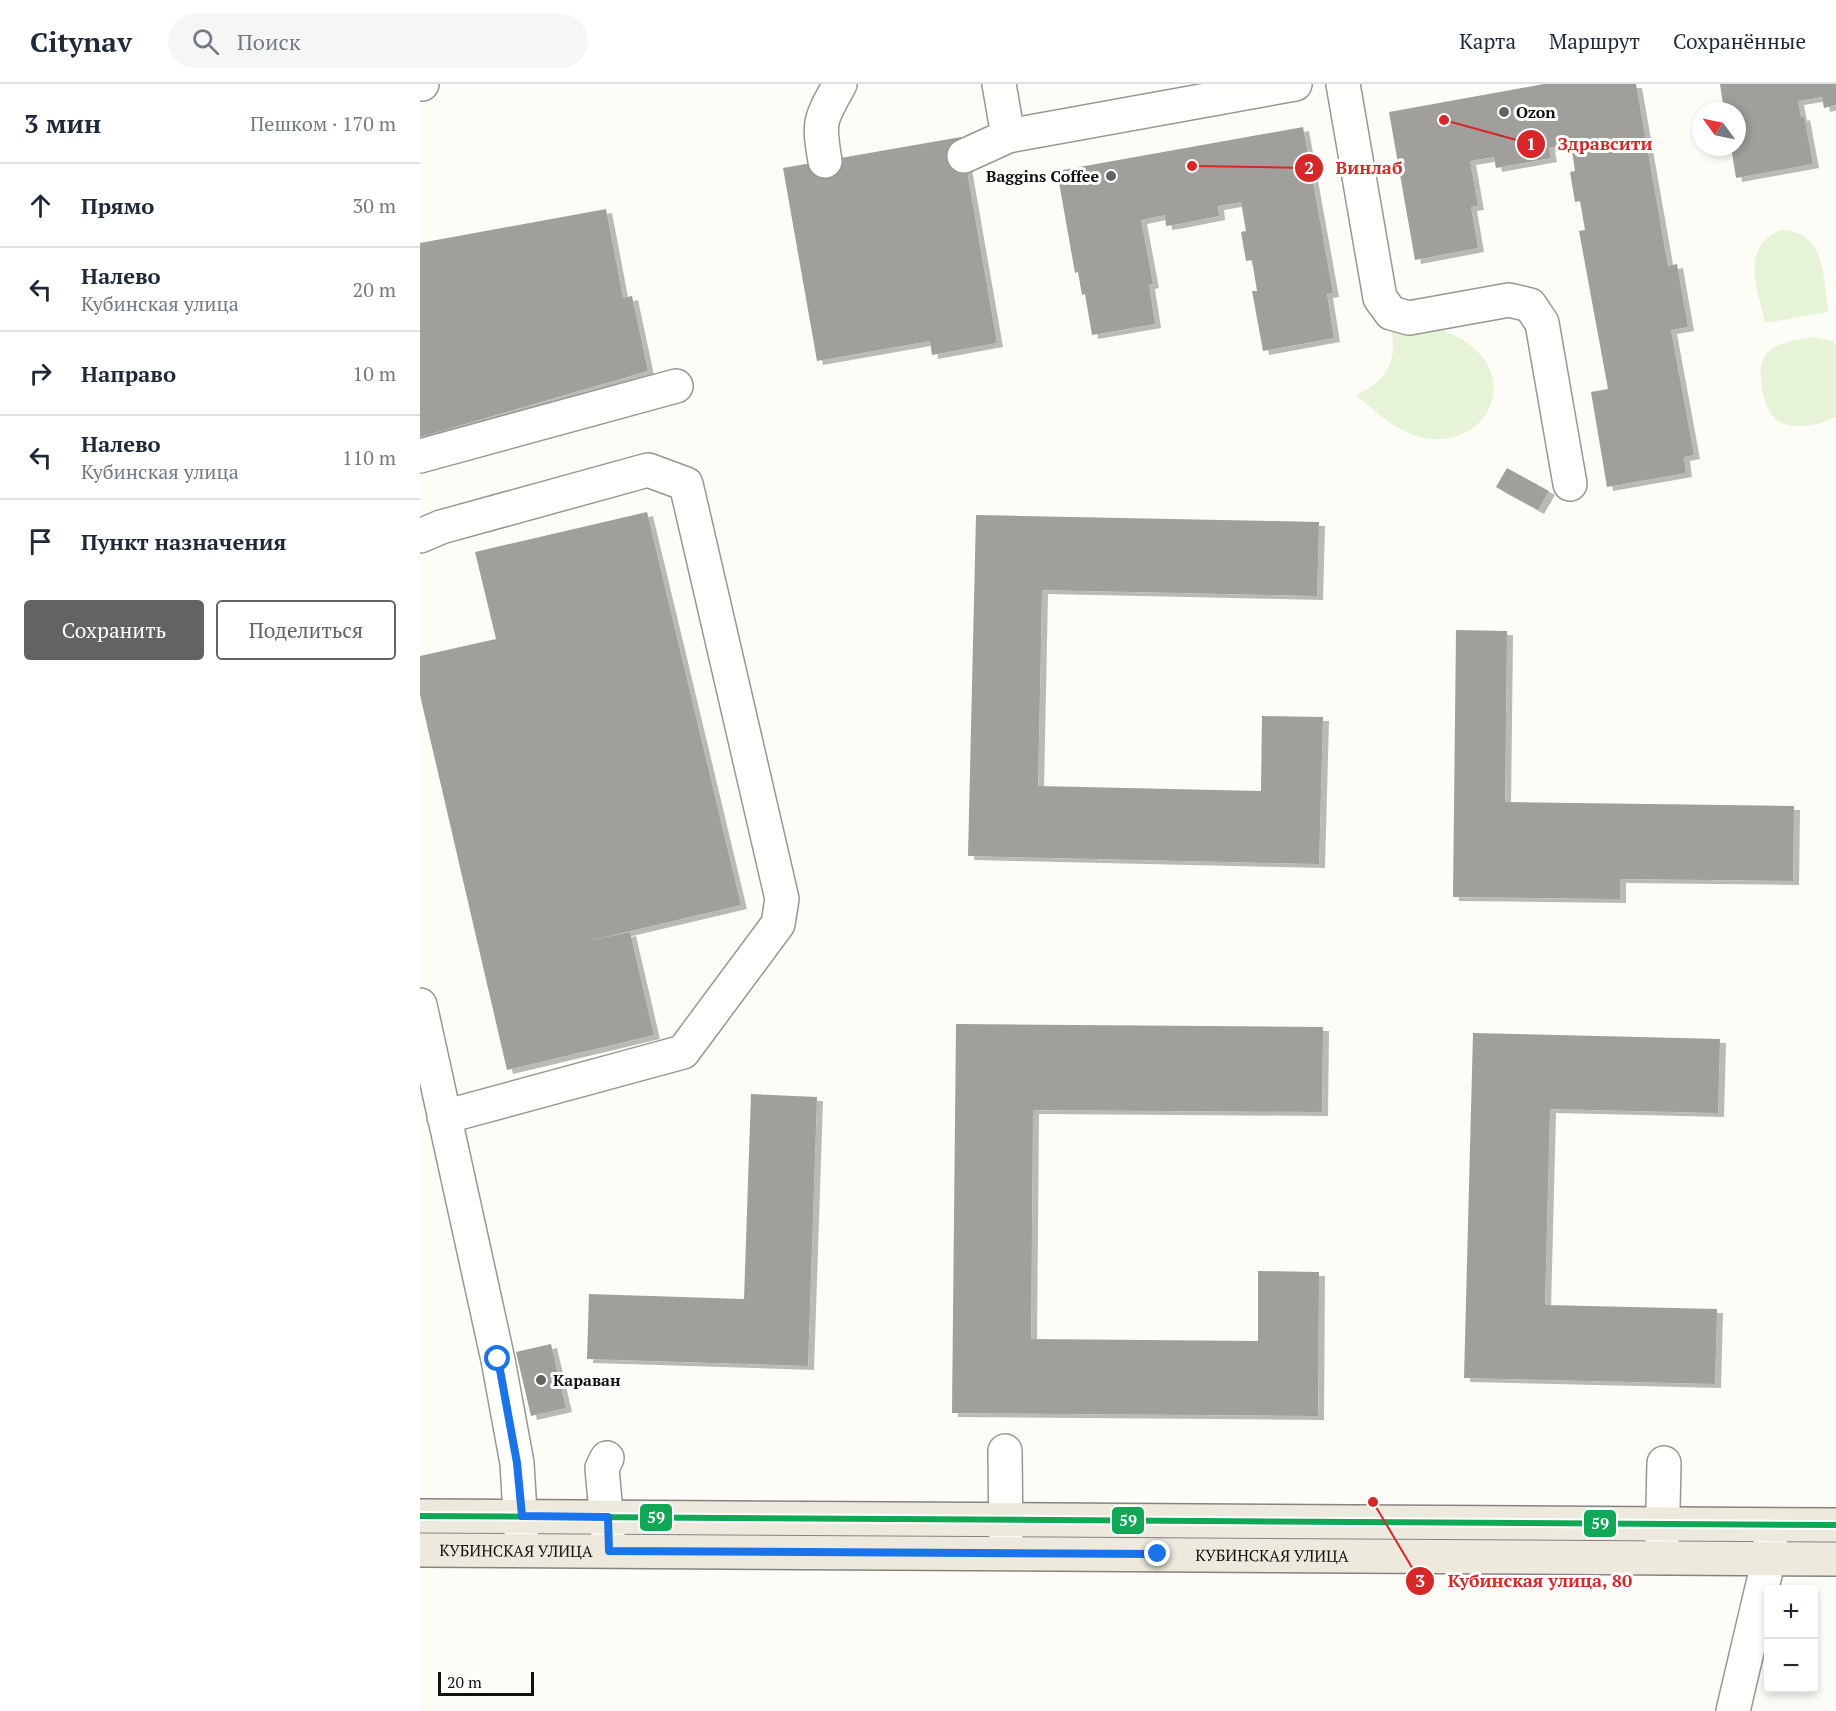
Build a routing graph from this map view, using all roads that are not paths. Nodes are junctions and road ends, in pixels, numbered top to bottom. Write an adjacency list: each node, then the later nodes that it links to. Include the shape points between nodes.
1 (840, 84): 7 (lane, via 819,129)
2 (999, 84): 5 (lane)
3 (1295, 84): 5 (lane)
4 (1343, 84): 10 (lane, via 1380,298 1391,313 1408,318 1509,300 1530,305 1542,323)
5 (1008, 136): 6 (lane)
6 (964, 156)
7 (825, 161)
8 (676, 387): 9 (lane)
9 (420, 456)
10 (1570, 484)
11 (420, 536): 13 (lane, via 648,470 686,484 782,899 778,924 683,1052)
12 (420, 1005): 13 (lane)
13 (444, 1117): 18 (lane, via 498,1359 517,1463)
14 (1005, 1451): 20 (lane)
15 (607, 1458): 19 (lane, via 602,1468)
16 (1664, 1463): 21 (lane)
17 (420, 1516): 18 (main road, КУБИНСКАЯ УЛИЦА)
18 (522, 1516): 19 (main road, КУБИНСКАЯ УЛИЦА); 25 (lane)
19 (608, 1517): 20 (main road, КУБИНСКАЯ УЛИЦА); 26 (lane)
20 (1006, 1520): 21 (main road, КУБИНСКАЯ УЛИЦА); 27 (lane)
21 (1664, 1524): 22 (main road, КУБИНСКАЯ УЛИЦА); 28 (lane)
22 (1772, 1524): 23 (main road, КУБИНСКАЯ УЛИЦА); 29 (lane)
23 (1836, 1525)
24 (420, 1550): 25 (main road, КУБИНСКАЯ УЛИЦА)
25 (522, 1551): 26 (main road, КУБИНСКАЯ УЛИЦА)
26 (609, 1551): 27 (main road, КУБИНСКАЯ УЛИЦА)
27 (1006, 1553): 28 (main road, КУБИНСКАЯ УЛИЦА)
28 (1662, 1557): 29 (main road, КУБИНСКАЯ УЛИЦА)
29 (1769, 1558): 30 (main road, КУБИНСКАЯ УЛИЦА); 31 (lane)
30 (1836, 1559)
31 (1733, 1711)

